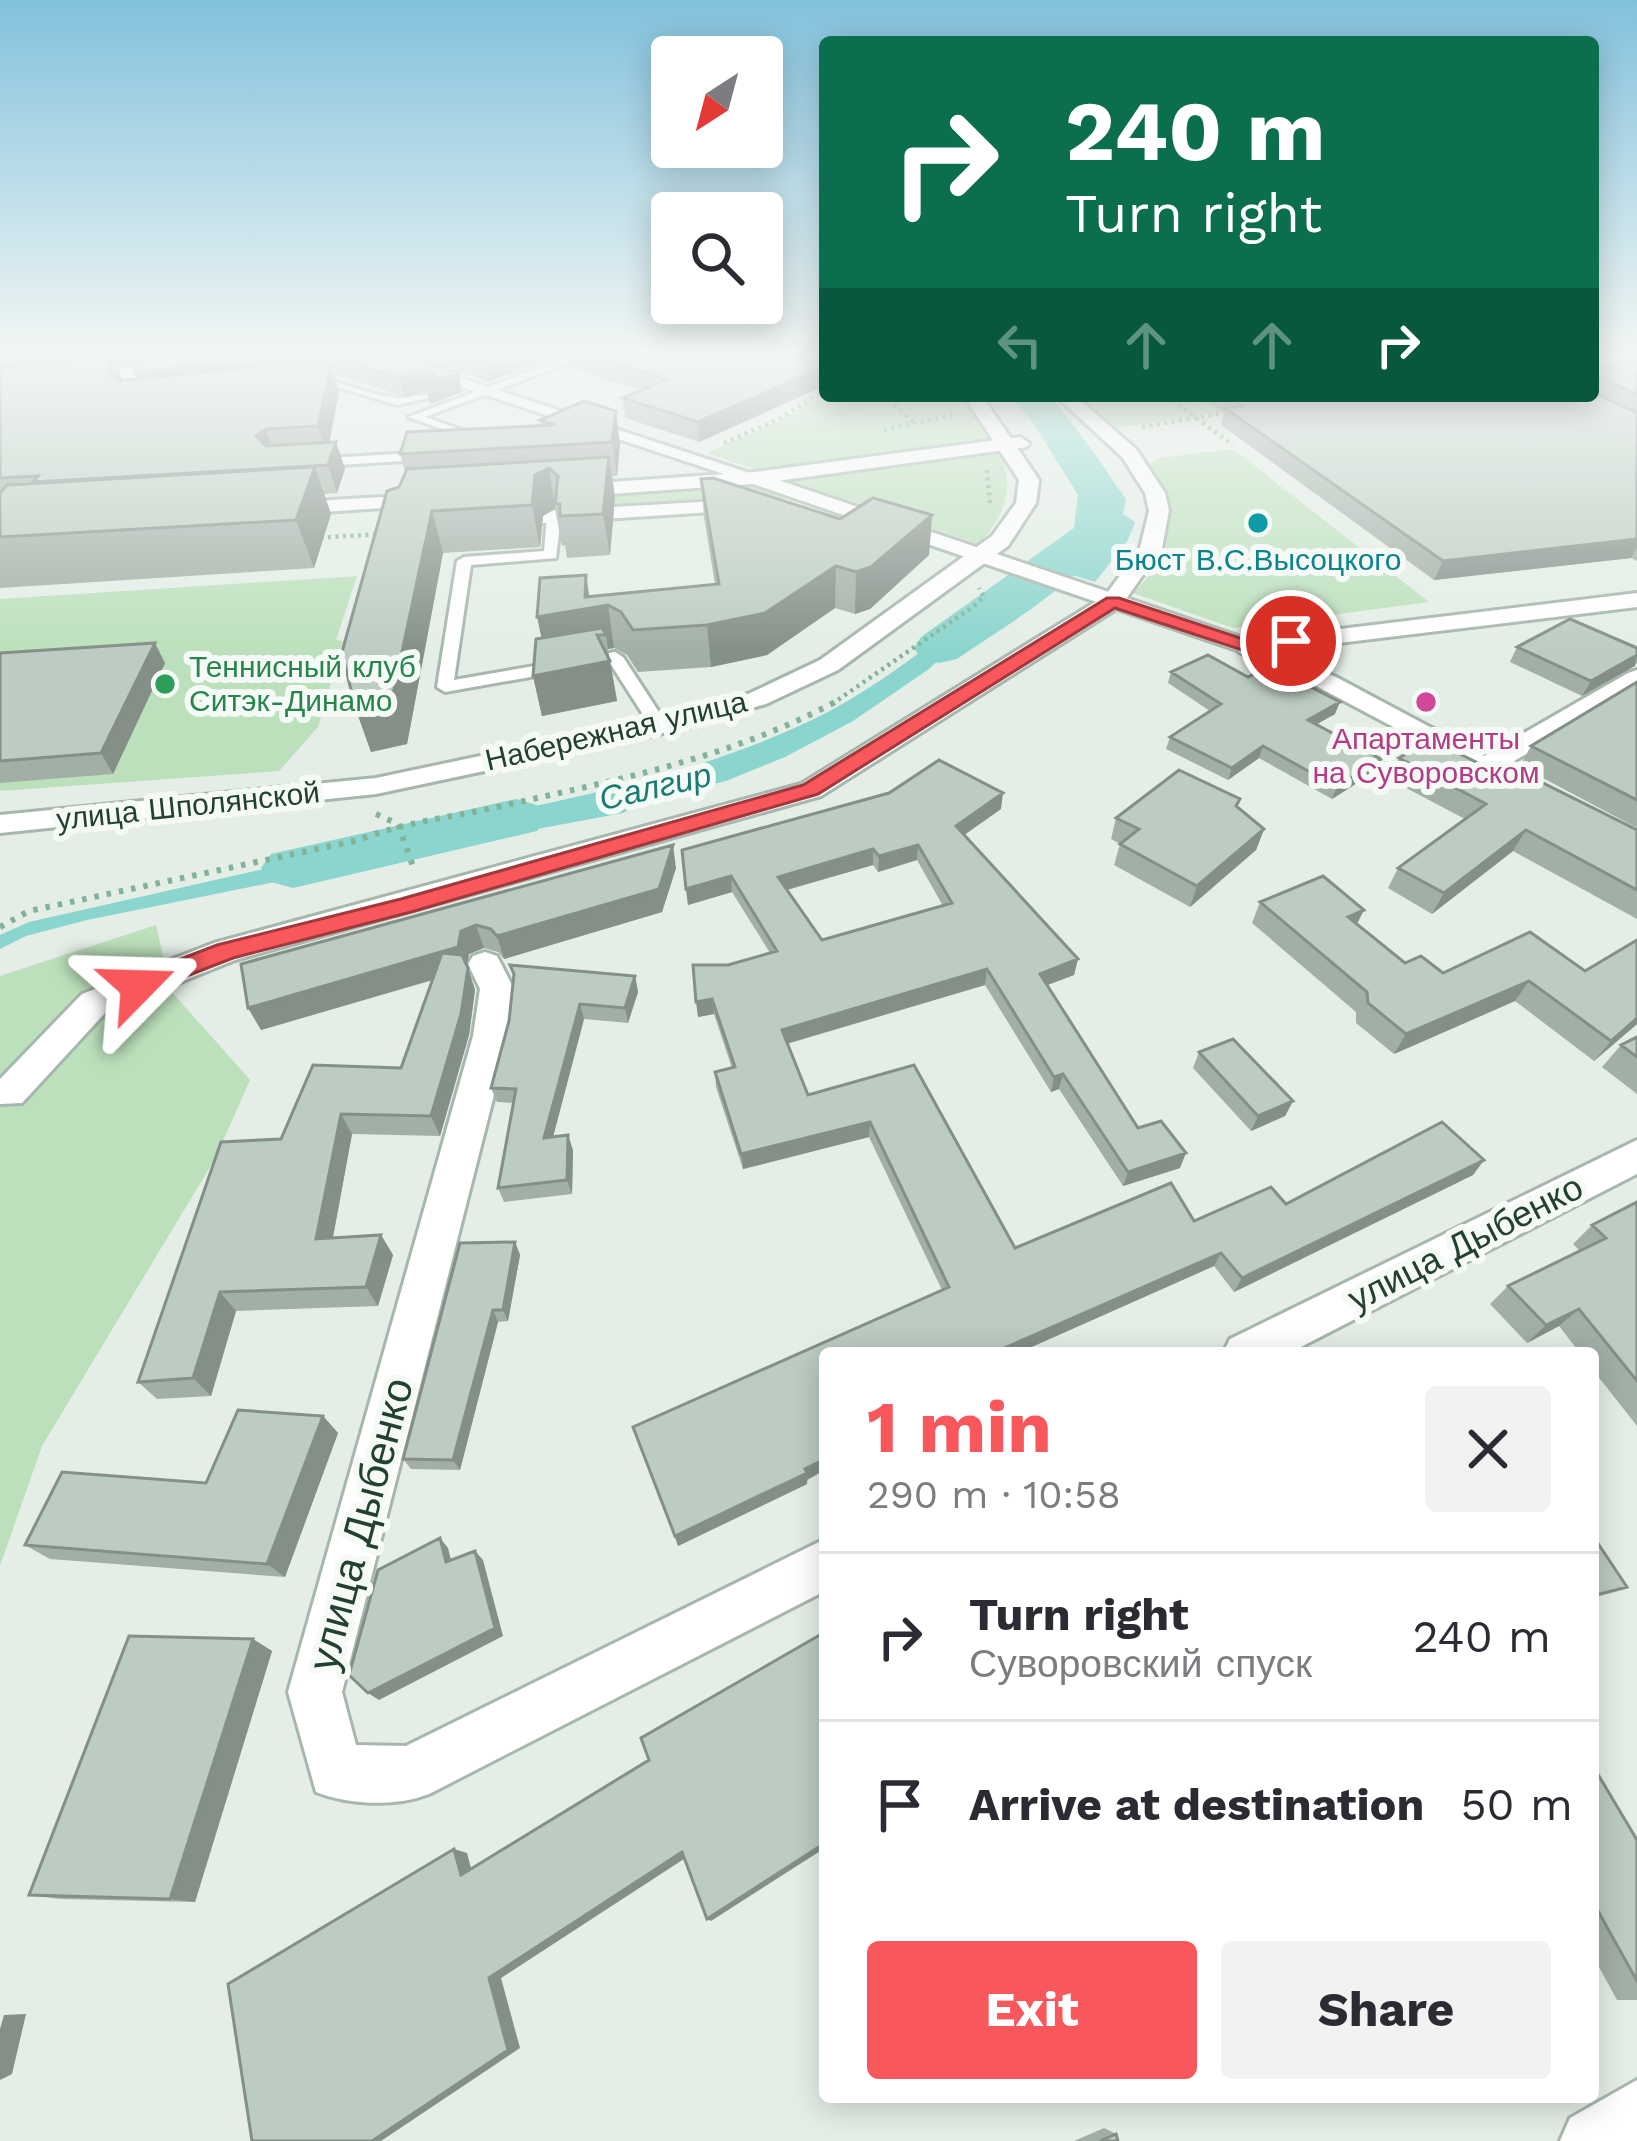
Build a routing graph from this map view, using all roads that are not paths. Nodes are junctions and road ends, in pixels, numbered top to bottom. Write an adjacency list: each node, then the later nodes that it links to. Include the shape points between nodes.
1 (451, 455): 6 (lane)
2 (682, 455): 7 (street)
3 (930, 455): 7 (street)
4 (1018, 455): 16 (street, Набережная улица, via 1029,490 1010,529)
5 (1127, 455): 17 (street, via 1154,492 1161,522 1149,559)
6 (294, 464)
7 (754, 478): 8 (street); 10 (street)
8 (551, 492)
9 (457, 499): 11 (street)
10 (819, 500): 13 (street); 16 (street)
11 (410, 502): 12 (street); 15 (lane)
12 (257, 510)
13 (554, 516): 14 (street); 21 (lane, via 551,555 464,561 445,687 615,657)
14 (466, 522)
15 (396, 530)
16 (980, 556): 17 (street); 21 (street, Набережная улица, via 829,665 757,699)
17 (1104, 598): 19 (street); 26 (street, via 811,790)
18 (1637, 600): 19 (street)
19 (1248, 647): 22 (street)
20 (1637, 678): 22 (street)
21 (659, 726): 23 (street, Набережная улица)
22 (1484, 767): 24 (street)
23 (376, 786): 25 (street, улица Шполянской)
24 (1522, 787)
25 (0, 824)
26 (452, 892): 27 (street, via 226,951 94,1004); 30 (street, улица Дыбенко, via 496,989 491,1036 315,1692 336,1772 409,1774)
27 (9, 1093)
28 (1632, 1167): 29 (street, улица Дыбенко)
29 (1257, 1347)
30 (819, 1567)
31 (1637, 2112): 32 (street)
32 (1593, 2141)

